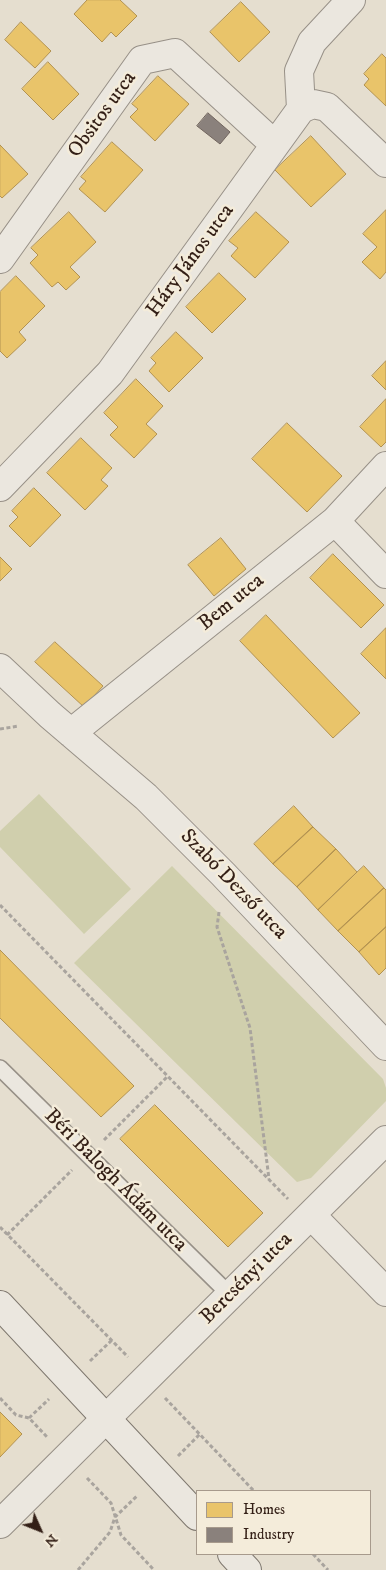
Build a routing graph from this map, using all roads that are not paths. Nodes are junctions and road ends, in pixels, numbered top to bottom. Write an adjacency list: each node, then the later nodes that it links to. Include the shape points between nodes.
1 (351, 0): 2 (street, via 312,42 299,71)
2 (301, 109): 3 (street, Háry János utca); 4 (street, via 313,104 327,107)
3 (275, 145): 5 (street, Obsitos utca, via 175,53 142,60); 7 (street, Háry János utca, via 110,372)
4 (386, 163)
5 (0, 259)
6 (386, 466): 8 (street, Bem utca)
7 (0, 486)
8 (335, 521): 9 (street); 11 (street, Bem utca)
9 (386, 574)
10 (0, 668): 11 (street, Szabó Dezső utca)
11 (71, 733): 12 (street, Szabó Dezső utca, via 146,797)
12 (386, 1046)
13 (0, 1068): 17 (lane, Béri Balogh Ádám utca)
14 (386, 1140): 15 (street, Bercsényi utca)
15 (309, 1218): 16 (street); 17 (street, Bercsényi utca)
16 (386, 1292)
17 (230, 1295): 19 (street, Bercsényi utca)
18 (0, 1305): 19 (street)
19 (107, 1418): 20 (street); 21 (street, Bercsényi utca)
20 (196, 1515)
21 (0, 1524)
22 (233, 1555): 23 (street)
23 (247, 1570)

